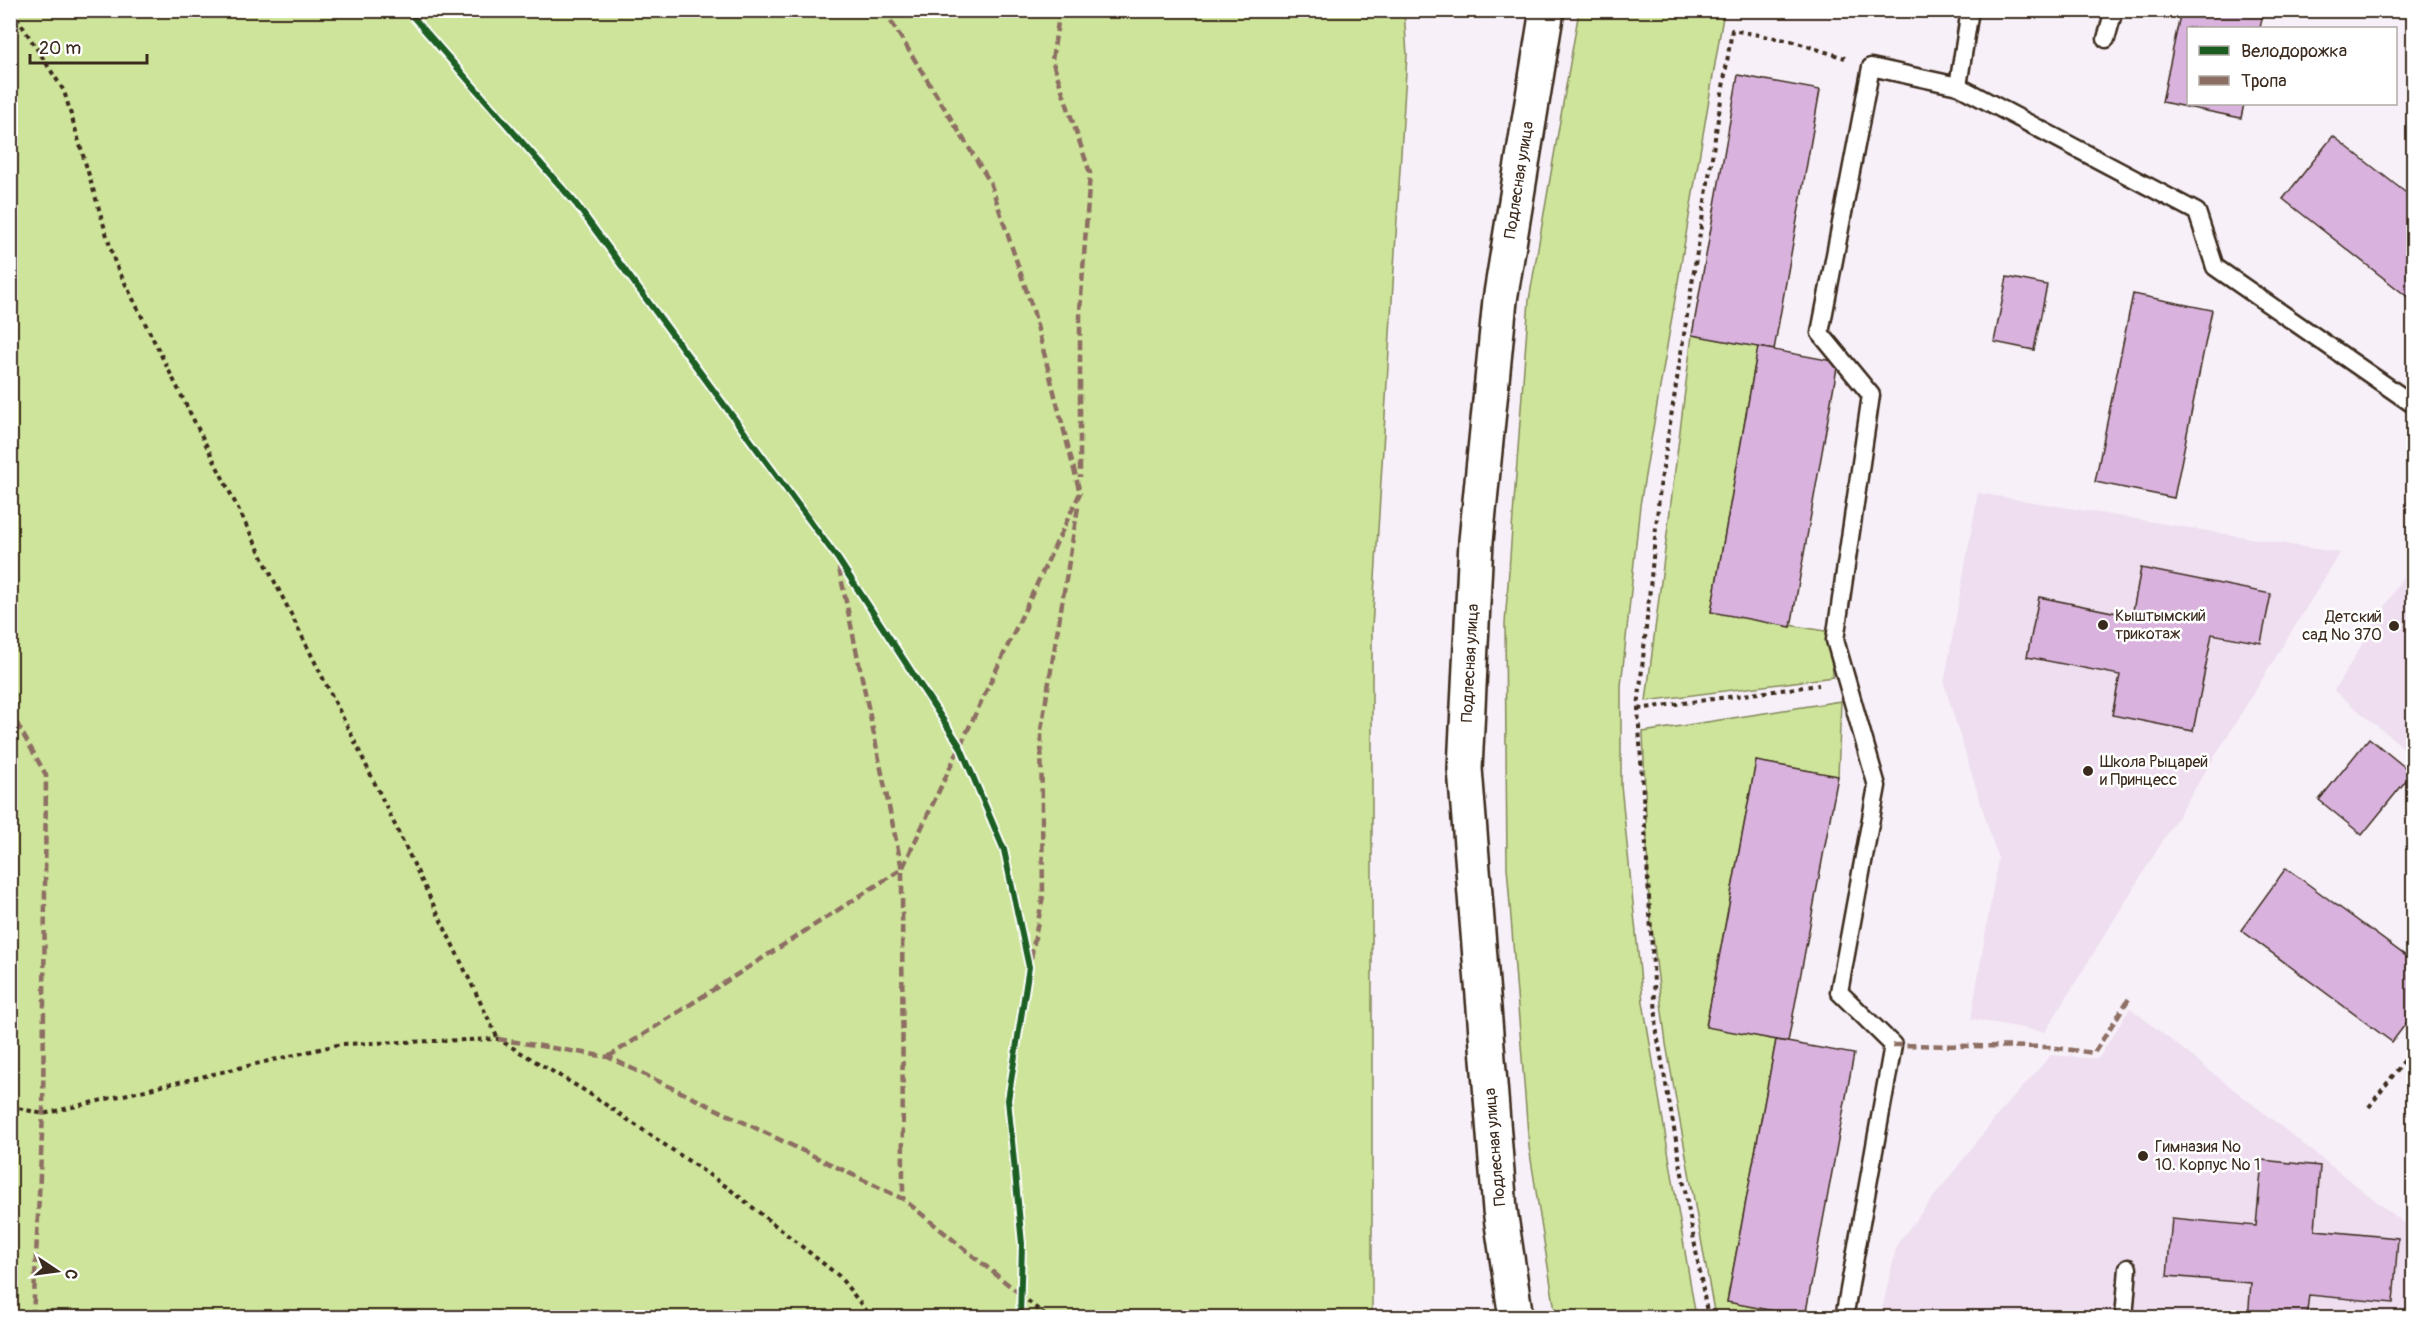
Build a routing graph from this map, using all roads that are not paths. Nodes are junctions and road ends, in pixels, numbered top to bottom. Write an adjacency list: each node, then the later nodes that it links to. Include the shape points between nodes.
1 (1547, 10): 8 (main road, Подлесная улица, via 1500,300 1476,541 1465,769 1500,1210)
2 (1970, 10): 5 (lane)
3 (2114, 10): 4 (lane)
4 (2106, 39)
5 (1958, 87): 6 (lane, via 2197,212 2215,267); 9 (lane, via 1871,66 1820,333 1871,395 1835,640 1877,786 1839,992 1893,1045)
6 (2414, 405)
7 (2128, 1268): 10 (lane)
8 (1516, 1317)
9 (1845, 1317)
10 (2124, 1317)

